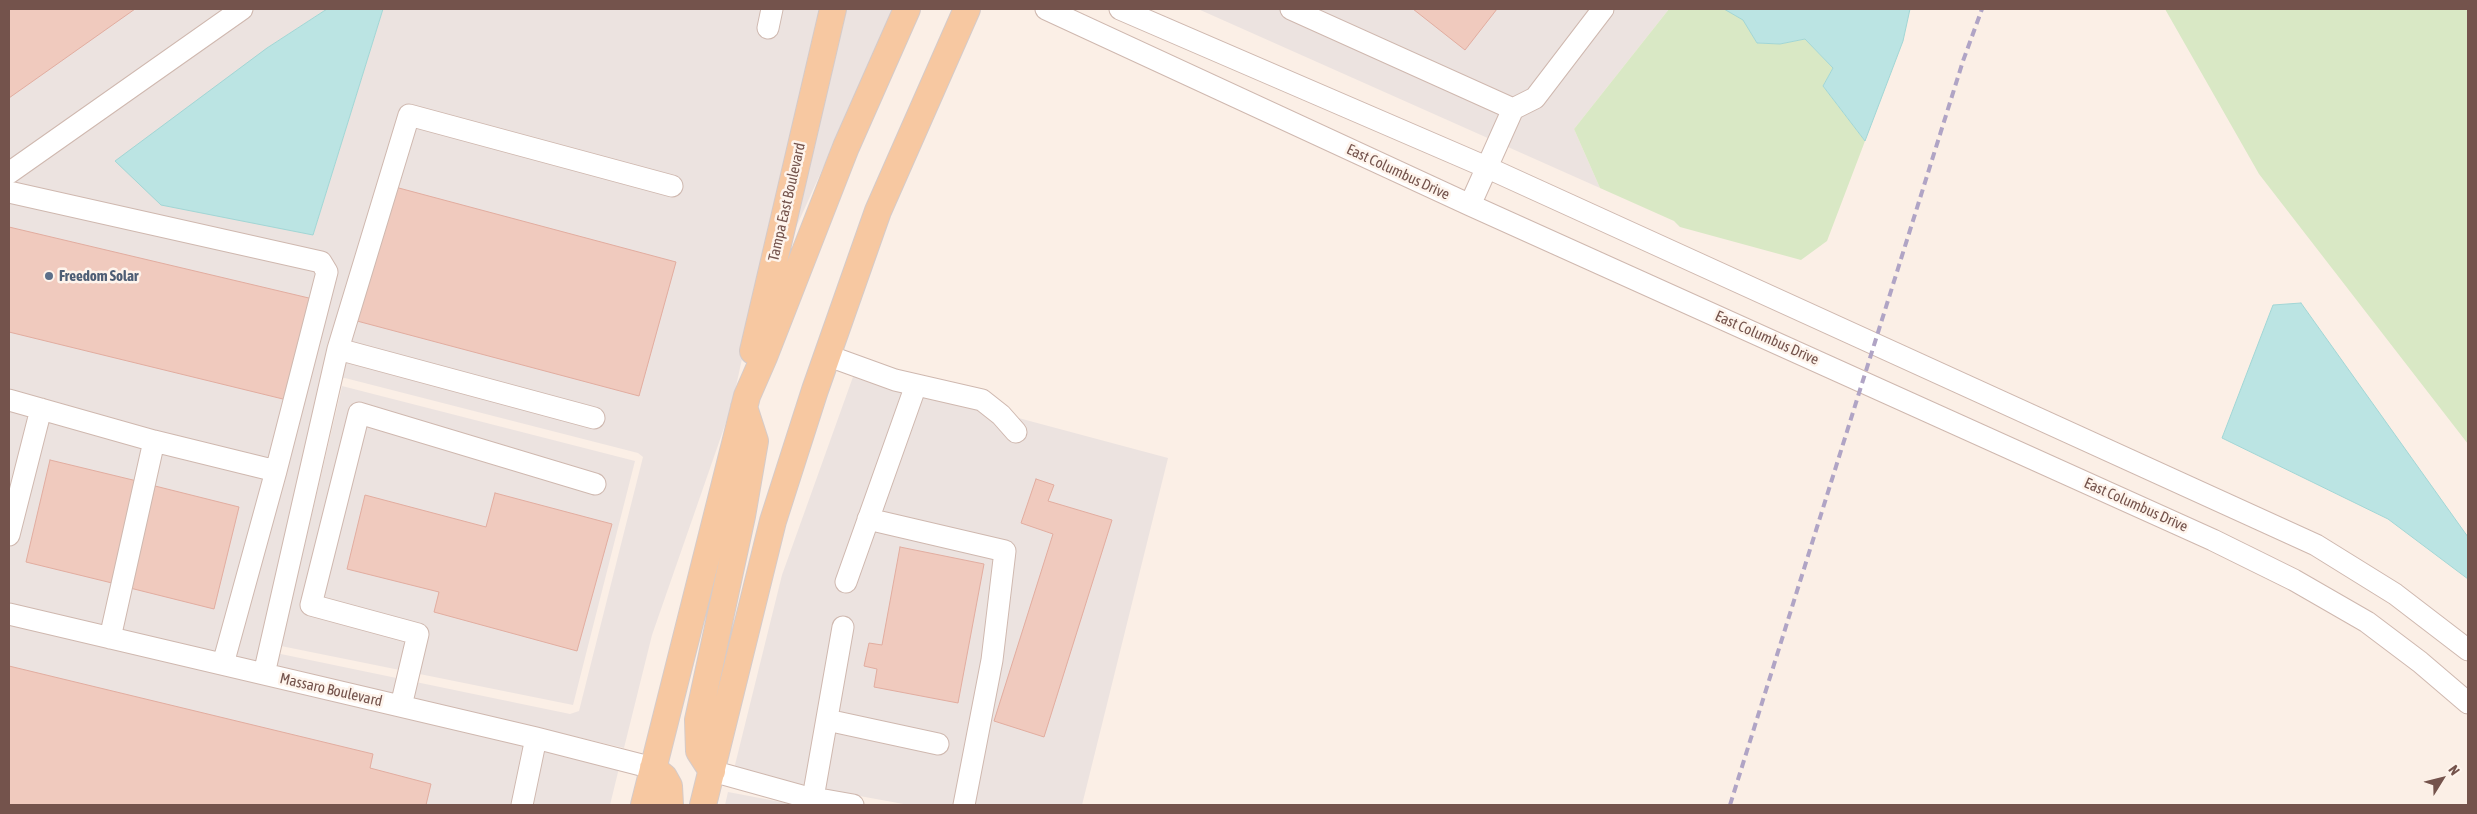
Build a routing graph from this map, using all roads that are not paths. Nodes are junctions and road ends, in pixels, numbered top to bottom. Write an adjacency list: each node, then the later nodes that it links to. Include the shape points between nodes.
1 (242, 9): 11 (street)
2 (833, 9): 19 (main road, Tampa East Boulevard, via 749,365)
3 (906, 9): 19 (main road, via 850,138)
4 (967, 9): 16 (main road, via 878,211)
5 (1046, 9): 14 (street, East Columbus Drive)
6 (1123, 9): 10 (street)
7 (1291, 9): 9 (street)
8 (1603, 9): 9 (street, via 1535,98)
9 (1513, 109): 10 (street)
10 (1486, 167): 14 (street); 32 (street, via 2316,544 2395,594)
11 (9, 173)
12 (672, 186): 15 (street, via 409,115)
13 (9, 192): 24 (street, via 321,262 327,272)
14 (1470, 205): 35 (street, East Columbus Drive, via 2204,536 2294,580 2367,622)
15 (338, 349): 21 (street); 34 (street)
16 (826, 355): 17 (street); 41 (main road, via 773,521)
17 (916, 385): 22 (street, via 982,400 1002,415); 26 (street)
18 (9, 400): 20 (street)
19 (745, 402): 40 (main road); 41 (main road, via 755,441 698,720 699,751)
20 (41, 409): 23 (street); 27 (street)
21 (594, 418)
22 (1016, 432)
23 (154, 441): 24 (street); 31 (street)
24 (276, 471): 33 (street)
25 (596, 484): 36 (street, via 359,414 311,605 418,634)
26 (868, 519): 28 (street); 48 (street, via 1005,551 992,660)
27 (9, 535)
28 (846, 582)
29 (9, 614): 31 (street, Massaro Boulevard)
30 (843, 627): 37 (street)
31 (110, 638): 33 (street, Massaro Boulevard)
32 (2468, 650)
33 (223, 664): 34 (street, Massaro Boulevard)
34 (264, 674): 36 (street, Massaro Boulevard)
35 (2468, 703)
36 (401, 706): 38 (street, Massaro Boulevard)
37 (827, 720): 39 (street); 42 (street)
38 (536, 738): 40 (street, Massaro Boulevard); 43 (street)
39 (938, 744)
40 (653, 768): 44 (main road); 45 (main road, via 669,786)
41 (712, 771): 42 (street); 46 (main road)
42 (805, 800): 47 (street)
43 (522, 805)
44 (644, 805)
45 (670, 805)
46 (703, 805)
47 (853, 805)
48 (964, 805)

